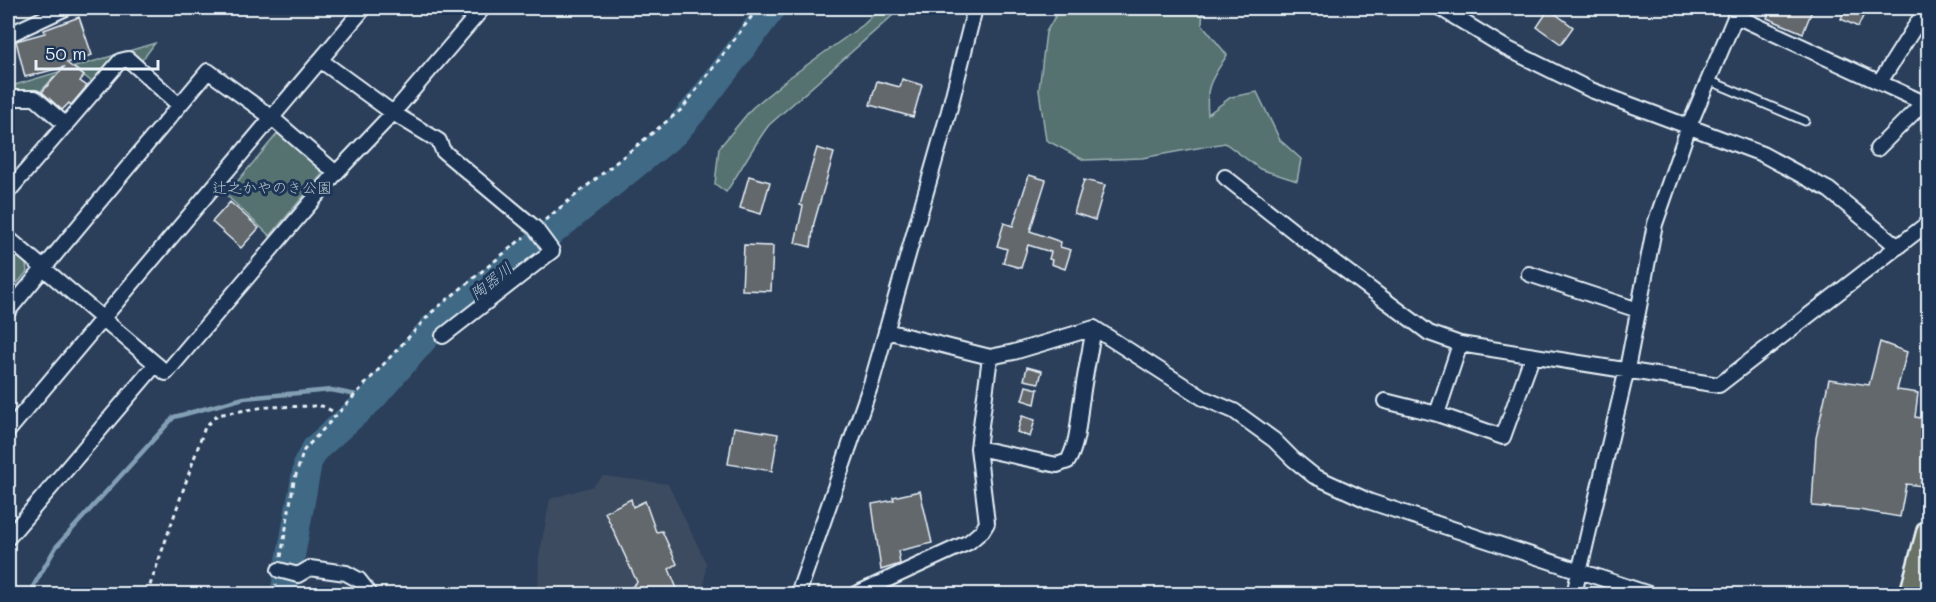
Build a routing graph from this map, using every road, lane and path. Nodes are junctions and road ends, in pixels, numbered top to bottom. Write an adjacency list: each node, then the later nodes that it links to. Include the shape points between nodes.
1 (66, 8): 6 (street)
2 (363, 8): 10 (street)
3 (483, 8): 16 (street)
4 (975, 8): 35 (street)
5 (1440, 8): 20 (street, via 1506,48 1591,90)
6 (49, 11): 9 (street)
7 (1738, 12): 11 (street); 12 (street)
8 (1922, 13): 12 (street)
9 (8, 35)
10 (320, 60): 16 (street); 17 (street)
11 (1708, 80): 18 (lane); 20 (street)
12 (1880, 82): 14 (street)
13 (8, 98): 19 (street, via 35,98)
14 (1926, 100): 21 (street)
15 (179, 105): 17 (street, via 208,70); 19 (street, via 128,59 120,61); 29 (street)
16 (393, 113): 22 (street); 36 (street, via 439,141 443,151 539,233 552,251)
17 (271, 117): 22 (street); 33 (street)
18 (1805, 122)
19 (66, 125): 24 (street)
20 (1689, 126): 28 (street, via 1762,154 1829,190); 31 (street, via 1655,224)
21 (1877, 149)
22 (336, 172): 40 (street, via 166,373)
23 (1224, 177): 37 (street, via 1429,333)
24 (8, 192)
25 (1929, 223): 26 (street)
26 (1923, 235): 28 (street)
27 (8, 238): 29 (street)
28 (1898, 247): 41 (street, via 1719,385)
29 (42, 269): 32 (street); 33 (street)
30 (1529, 274): 31 (street)
31 (1638, 310): 41 (street)
32 (8, 311)
33 (102, 319): 40 (street); 45 (street)
34 (1094, 328): 38 (street); 46 (street, via 1079,426 1068,461 1057,465); 51 (street, via 1203,398 1234,411 1314,476 1371,501)
35 (886, 331): 38 (street); 54 (street)
36 (443, 336)
37 (1460, 344): 39 (street); 44 (street)
38 (990, 357): 46 (street)
39 (1532, 357): 41 (street); 44 (street, via 1503,437)
40 (156, 364): 47 (street)
41 (1627, 369): 51 (street)
42 (1385, 401): 44 (street)
43 (337, 413): 52 (path, via 322,406 265,407 217,415 205,426)
44 (1437, 414)
45 (8, 431)
46 (978, 448): 55 (street, via 987,523 982,531 969,542)
47 (12, 521): 49 (street)
48 (1929, 531): 58 (main road)
49 (8, 538)
50 (285, 572): 53 (street, via 298,575 310,568 346,573 359,580)
51 (1581, 572): 56 (street); 57 (street)
52 (147, 594)
53 (370, 594)
54 (798, 594)
55 (856, 594)
56 (1575, 594)
57 (1649, 594)
58 (1911, 594)

